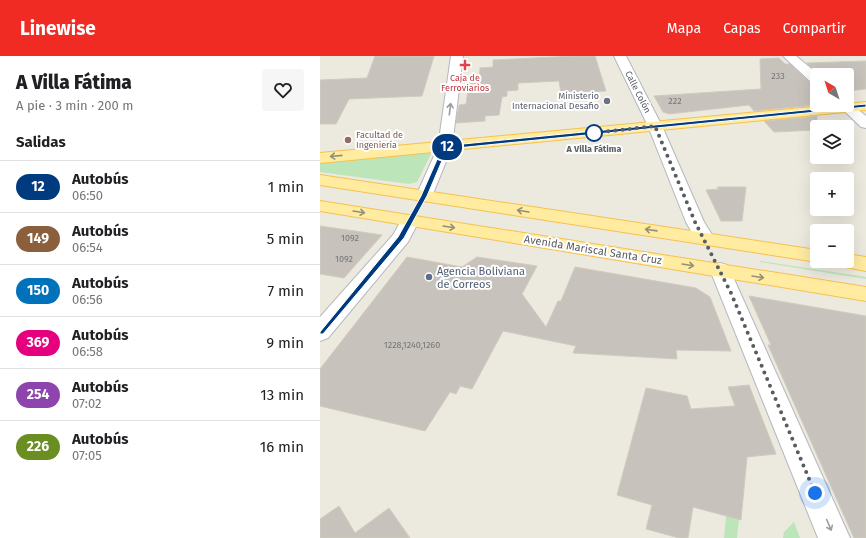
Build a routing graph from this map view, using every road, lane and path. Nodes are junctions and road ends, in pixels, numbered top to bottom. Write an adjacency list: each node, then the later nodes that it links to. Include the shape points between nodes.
1 (457, 56): 11 (street, one-way to 1)
2 (620, 56): 10 (main road, Calle Colón)
3 (789, 56): 4 (main road)
4 (810, 74)
5 (854, 106): 6 (main road)
6 (866, 106)
7 (810, 110): 10 (main road)
8 (853, 112): 9 (main road)
9 (866, 124)
10 (655, 126): 11 (main road); 17 (main road, Calle Colón)
11 (445, 147): 12 (main road, one-way to 12); 14 (street)
12 (320, 158)
13 (320, 180): 14 (main road)
14 (424, 196): 16 (main road); 17 (main road, one-way to 14)
15 (320, 206): 16 (main road, Avenida Mariscal Santa Cruz, one-way to 16)
16 (410, 221): 21 (main road, Avenida Mariscal Santa Cruz, one-way to 21); 23 (main road, via 400,238)
17 (704, 238): 18 (main road); 21 (main road)
18 (810, 255)
19 (854, 262): 20 (main road)
20 (866, 264)
21 (720, 270): 22 (main road, Avenida Mariscal Santa Cruz, one-way to 22); 24 (main road, one-way to 24)
22 (866, 294)
23 (320, 332)
24 (834, 538)

